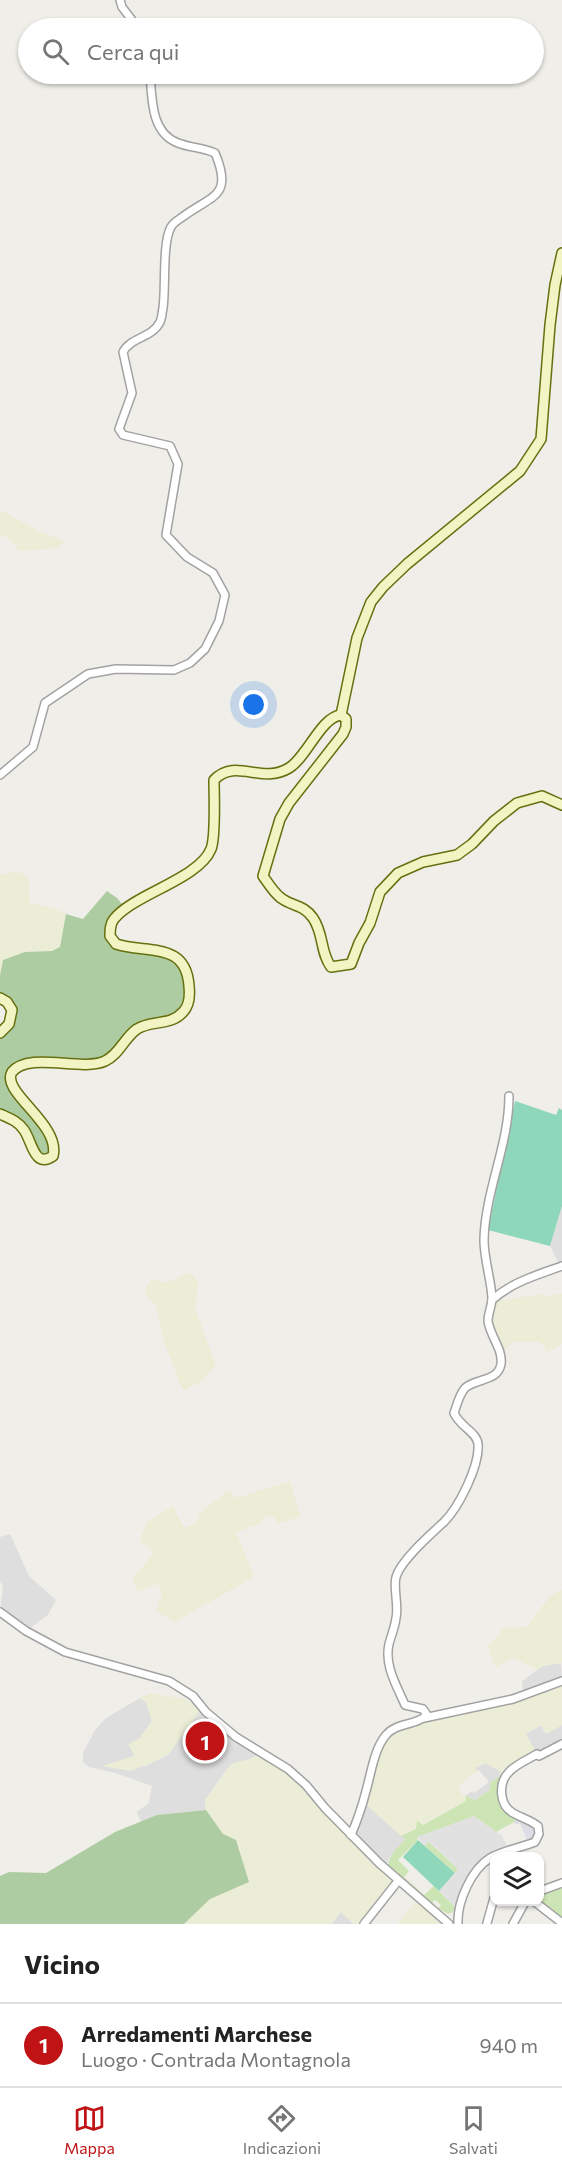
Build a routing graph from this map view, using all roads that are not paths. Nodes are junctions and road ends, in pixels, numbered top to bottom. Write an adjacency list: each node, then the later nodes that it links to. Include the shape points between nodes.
1 (120, 0): 2 (street)
2 (130, 18)
3 (151, 84): 6 (street, via 156,120 165,137 214,153 223,184 210,201 172,225 166,240 166,289 161,321 151,334 127,345 123,352 132,393 119,429 123,435 170,447 178,464 166,535 187,557 213,573 225,595 219,621 205,649 190,663 174,670 116,669 88,674 45,703 33,747)
4 (562, 253): 5 (main road, via 550,325 541,439 520,471 407,564 371,602 357,638)
5 (341, 716): 7 (main road, via 346,719 344,734 289,803 280,819 263,876 281,898 306,909 315,921 323,939 324,957 331,967 351,964 380,892 398,873 423,862 457,855 517,803 542,796); 11 (main road, via 328,721 302,756 279,773 221,773 214,780 211,849 198,865 114,919 110,936 116,944 170,953 185,967 190,991 183,1012 175,1019 138,1028 112,1058 101,1063 41,1062 12,1072 9,1087 40,1119 53,1143 55,1150 48,1160 37,1157 15,1120)
6 (0, 775)
7 (562, 805)
8 (0, 998): 9 (main road, via 12,1010 9,1023)
9 (0, 1034)
10 (509, 1096): 13 (street, via 484,1242)
11 (0, 1114)
12 (562, 1266): 13 (street, via 503,1290)
13 (492, 1300): 16 (street, via 488,1320 501,1354 501,1366 496,1375 466,1388 454,1413 458,1422 476,1435 475,1468 452,1513 396,1577 397,1617 387,1662 405,1705 423,1709 427,1715)
14 (0, 1612): 18 (street, via 64,1652 169,1681 193,1696 236,1737 288,1769)
15 (562, 1680): 16 (street, via 513,1699)
16 (424, 1718): 18 (street, via 397,1726 381,1743)
17 (562, 1744): 19 (street, via 508,1772 501,1787 507,1807 538,1826 539,1834 535,1842)
18 (351, 1835): 21 (street)
19 (508, 1852)
20 (490, 1858): 31 (street, via 461,1902)
21 (398, 1881): 29 (street); 30 (street)
22 (562, 1883): 23 (street)
23 (544, 1890)
24 (492, 1906): 27 (street)
25 (523, 1906): 32 (street)
26 (540, 1906): 28 (street)
27 (487, 1923)
28 (562, 1923)
29 (364, 1924)
30 (449, 1924)
31 (458, 1924)
32 (513, 1924)

